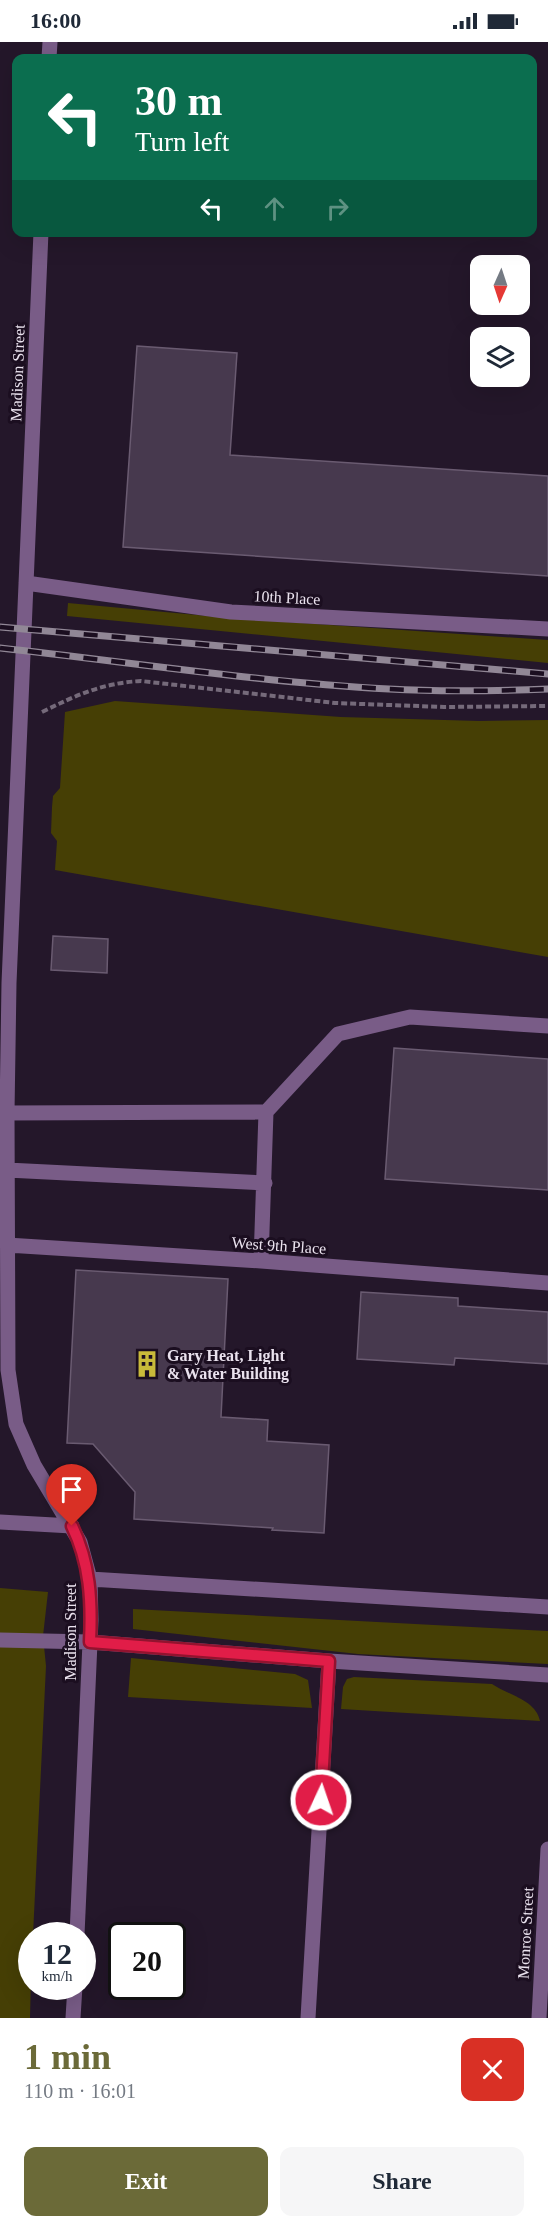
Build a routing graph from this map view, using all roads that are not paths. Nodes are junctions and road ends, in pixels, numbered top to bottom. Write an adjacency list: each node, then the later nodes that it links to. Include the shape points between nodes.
1 (41, 237): 2 (street, Madison Street)
2 (26, 583): 3 (street, 10th Place, via 231,612); 4 (street, Madison Street)
3 (548, 629)
4 (5, 983): 7 (street, Madison Street)
5 (548, 1026): 6 (street, via 410,1017 338,1034)
6 (266, 1112): 7 (street); 9 (street)
7 (7, 1113): 8 (street, Madison Street)
8 (8, 1170): 9 (street); 10 (street, Madison Street)
9 (265, 1183): 11 (street)
10 (7, 1245): 11 (street, West 9th Place); 14 (street, Madison Street, via 8,1370 16,1424 34,1465)
11 (261, 1261): 12 (street, West 9th Place)
12 (548, 1284)
13 (0, 1522): 14 (street)
14 (72, 1526): 15 (street, Madison Street)
15 (90, 1579): 16 (street); 18 (street, Madison Street)
16 (548, 1607)
17 (0, 1640): 18 (street)
18 (90, 1642): 19 (street); 22 (street, Madison Street)
19 (329, 1661): 20 (street); 25 (street)
20 (548, 1675)
21 (548, 1849): 26 (street, Monroe Street)
22 (78, 1922)
23 (74, 2000): 24 (street)
24 (73, 2018)
25 (308, 2018)
26 (539, 2018)

